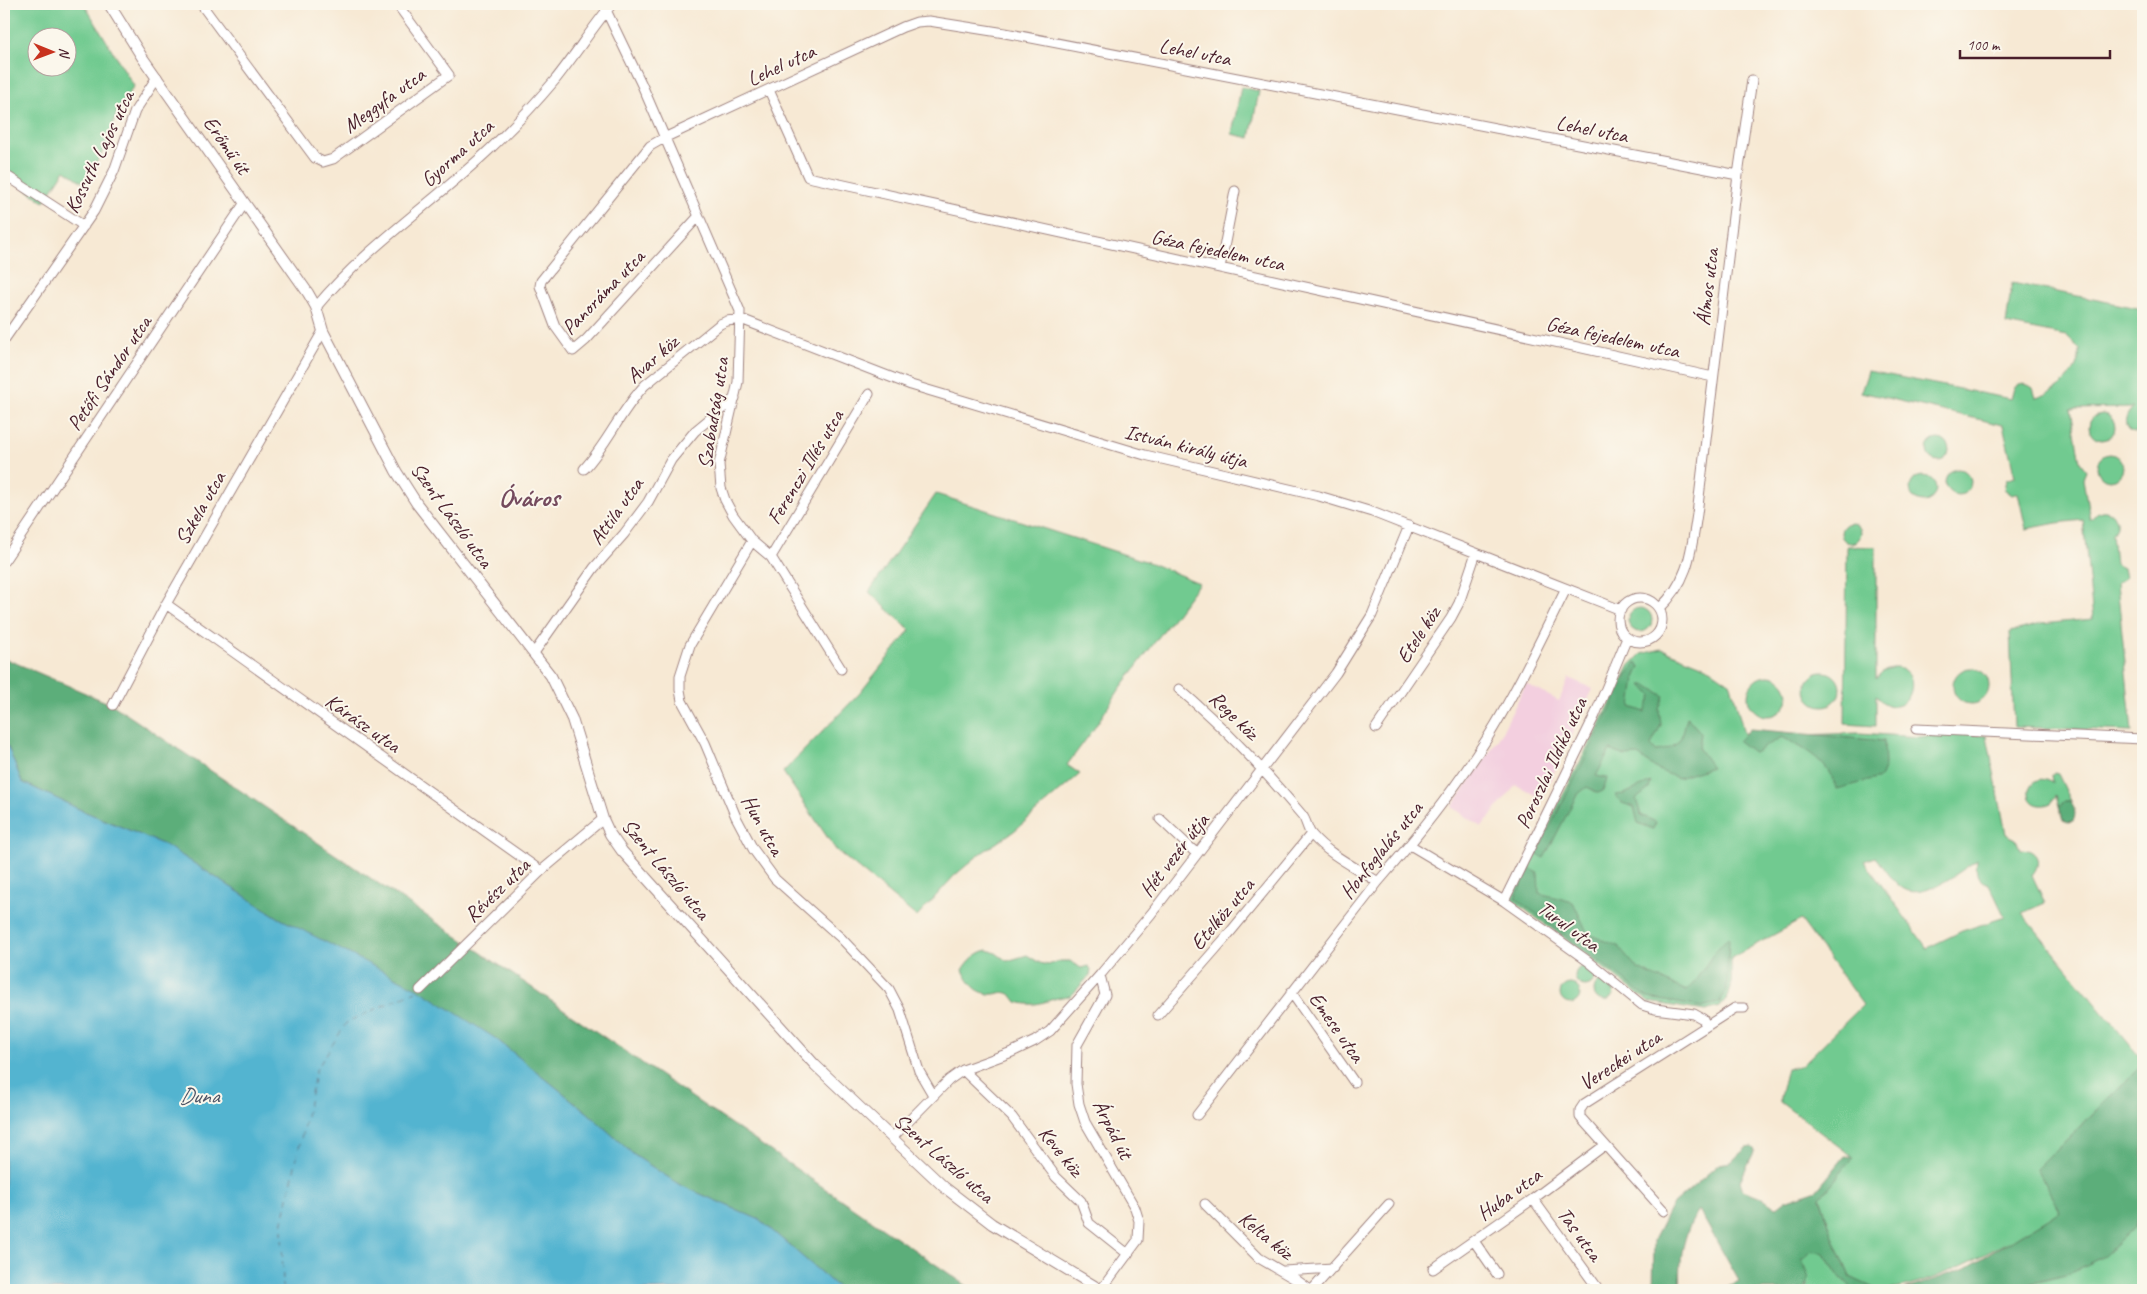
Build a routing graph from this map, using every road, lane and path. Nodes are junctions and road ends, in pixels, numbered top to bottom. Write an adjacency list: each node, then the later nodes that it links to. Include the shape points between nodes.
1 (109, 4): 5 (street, Erőmű út)
2 (201, 4): 3 (street, Meggyfa utca, via 315,158 323,162 333,159 449,75)
3 (398, 4)
4 (607, 6): 8 (street, Szabadság utca); 16 (street, Gyorma utca, via 555,80 492,147 364,256)
5 (157, 77): 12 (street, Erőmű út); 14 (street, Kossuth Lajos utca, via 135,111 108,183)
6 (1752, 80): 10 (street, Álmos utca)
7 (769, 90): 8 (street, Lehel utca); 10 (street, Lehel utca, via 904,27 917,22 934,22); 15 (street, Géza fejedelem utca, via 808,177)
8 (664, 138): 13 (street, Szabadság utca); 13 (street, Panoráma utca, via 650,146 541,281 554,326 573,351)
9 (4, 174): 14 (street)
10 (1738, 175): 20 (street, Álmos utca)
11 (1235, 191): 15 (street)
12 (244, 204): 16 (street, Erőmű út); 28 (street, Petőfi Sándor utca)
13 (698, 217): 17 (street, Szabadság utca, via 736,298)
14 (84, 226): 19 (street, Kossuth Lajos utca)
15 (1220, 268): 20 (street, Géza fejedelem utca)
16 (316, 307): 18 (street, Szent László utca)
17 (741, 319): 22 (street, Szabadság utca); 23 (street, Avar köz, via 720,324 645,385 635,395 600,452); 24 (street, István király útja, via 911,385 1153,457 1337,501)
18 (323, 331): 30 (street, Szkela utca); 34 (street, Szent László utca, via 417,504)
19 (4, 340)
20 (1713, 377): 31 (street, Álmos utca, via 1690,556 1680,585)
21 (869, 394): 27 (street, Ferenczi Illés utca)
22 (735, 398): 25 (street, Szabadság utca, via 721,451 719,477 725,500); 34 (street, Attila utca, via 695,431 671,460 648,502 594,568)
23 (584, 469)
24 (1409, 526): 26 (street, István király útja); 41 (street, Hét vezér útja, via 1372,615 1336,673)
25 (752, 541): 27 (street, Szabadság utca); 58 (street, Hun utca, via 690,645 680,676 682,701 705,743 736,817 764,865 775,879 861,957 889,989 900,1010 919,1071)
26 (1476, 553): 29 (street, István király útja); 38 (street, Etele köz, via 1460,603)
27 (771, 557): 35 (street, Szabadság utca)
28 (4, 561)
29 (1566, 589): 32 (street, István király útja); 45 (street, Honfoglalás utca, via 1488,737)
30 (166, 604): 37 (street, Szkela utca); 47 (street, Kárász utca)
31 (1659, 609): 32 (street, via 1650,601 1638,599 1631,600); 33 (street, via 1662,622 1657,635 1639,643)
32 (1621, 610): 33 (street, via 1619,628)
33 (1627, 638): 49 (street, Poroszlai Ildikó utca, via 1595,715)
34 (534, 653): 43 (street, Szent László utca, via 563,697)
35 (841, 669)
36 (1179, 689): 41 (street, Rege köz)
37 (113, 706)
38 (1376, 728)
39 (1916, 728): 40 (street)
40 (2143, 738)
41 (1263, 769): 44 (street, Rege köz, via 1304,818); 46 (street, Hét vezér útja)
42 (1160, 818): 46 (street)
43 (603, 819): 47 (street, Révész utca); 60 (street, Szent László utca, via 622,851 740,983 816,1065)
44 (1311, 834): 48 (street, via 1329,850); 54 (street, Etelköz utca)
45 (1410, 844): 48 (street, Honfoglalás utca); 49 (street, Turul utca)
46 (1197, 854): 50 (street, Hét vezér útja)
47 (541, 871): 51 (street, Révész utca)
48 (1378, 882): 52 (street, Honfoglalás utca)
49 (1504, 901): 55 (street, Turul utca, via 1588,961 1642,1005 1694,1014 1703,1019)
50 (1100, 975): 56 (street, Hét vezér útja, via 1050,1031 1012,1052); 67 (street, Árpád út, via 1105,995 1077,1045 1076,1084 1085,1122 1123,1186 1139,1221 1138,1240)
51 (420, 990)
52 (1292, 992): 57 (street, Emese utca); 59 (street, Honfoglalás utca)
53 (1744, 1008): 55 (street, Vereckei utca, via 1734,1008)
54 (1158, 1015)
55 (1706, 1026): 61 (street, Vereckei utca, via 1584,1104 1580,1117)
56 (963, 1070): 58 (street, Hét vezér útja); 67 (street, Keve köz, via 1012,1117 1056,1177 1081,1200 1089,1223)
57 (1354, 1082)
58 (934, 1095): 60 (street, Hét vezér útja)
59 (1197, 1116)
60 (893, 1137): 72 (street, Szent László utca, via 967,1207)
61 (1606, 1145): 62 (street, Huba utca); 65 (street, Vereckei utca)
62 (1533, 1199): 66 (street, Huba utca); 74 (street, Tas utca)
63 (1204, 1204): 70 (street, Kelta köz, via 1259,1258)
64 (1390, 1204): 68 (street)
65 (1664, 1211)
66 (1474, 1241): 69 (street, Huba utca); 71 (street)
67 (1128, 1254): 72 (street, Árpád út)
68 (1333, 1268): 70 (street); 73 (street)
69 (1433, 1270)
70 (1281, 1272): 73 (street, Kelta köz)
71 (1497, 1274)
72 (1101, 1290)
73 (1311, 1290)
74 (1599, 1290)

